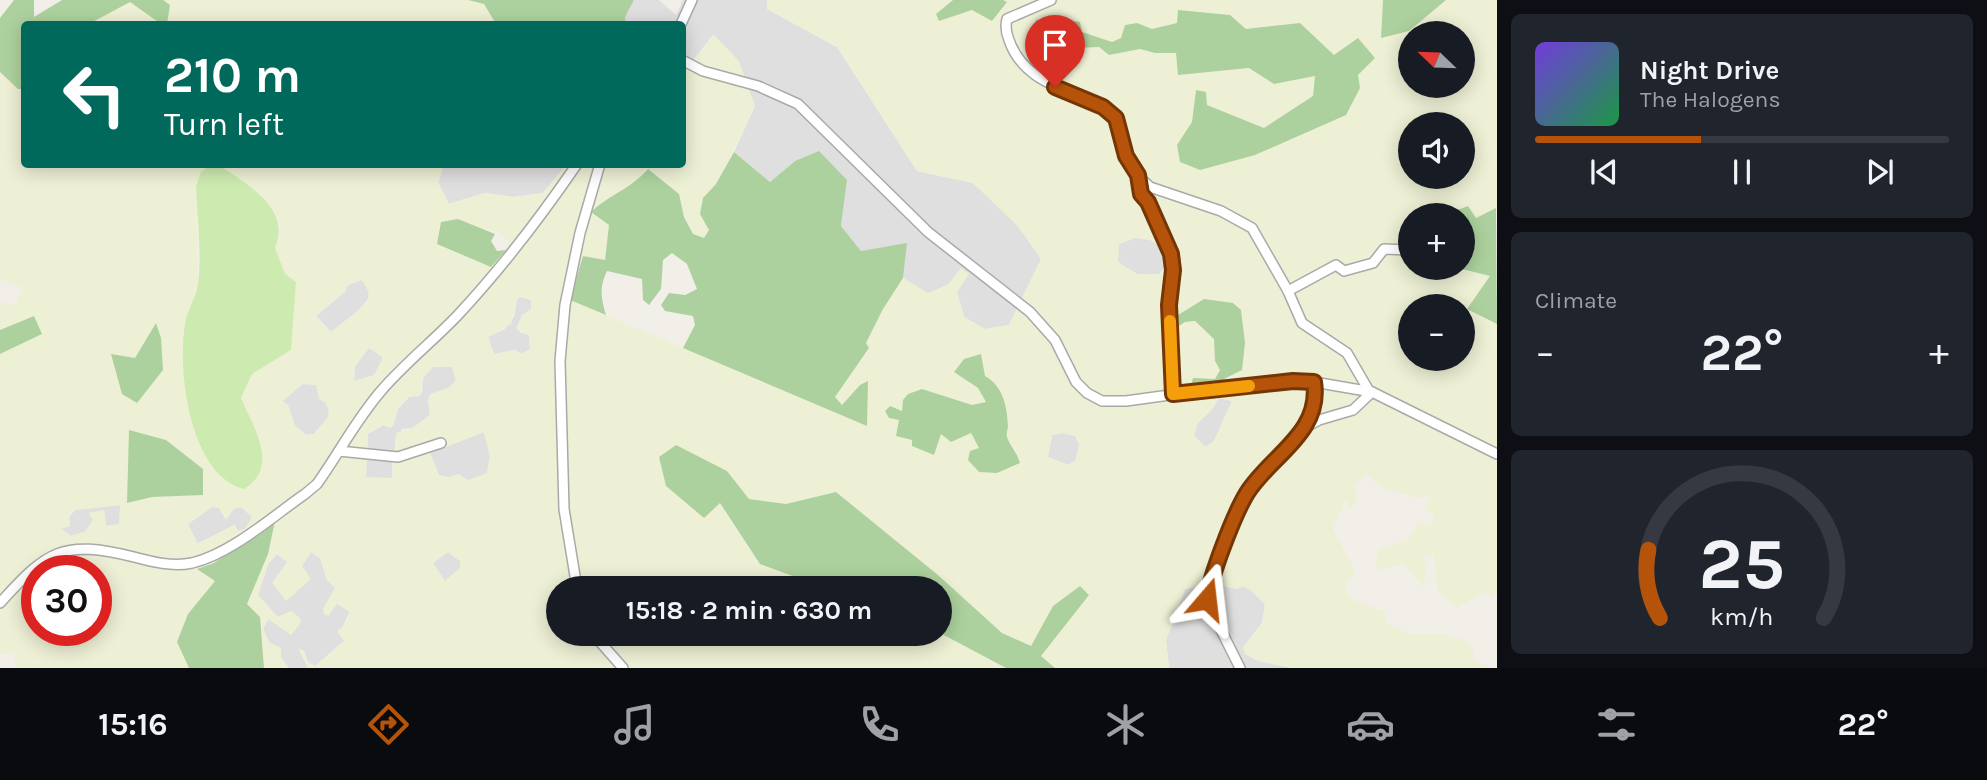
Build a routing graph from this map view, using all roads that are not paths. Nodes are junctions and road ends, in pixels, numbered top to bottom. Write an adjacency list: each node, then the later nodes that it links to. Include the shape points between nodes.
1 (692, 0): 3 (street)
2 (1051, 0): 7 (street, via 1007,19 1012,49 1030,71 1111,113)
3 (682, 21)
4 (686, 62): 12 (street, via 798,104 928,232 1030,312 1055,340 1076,382 1087,393 1110,402)
5 (574, 168): 15 (street, via 523,240 461,312 380,392)
6 (599, 168): 17 (street, via 565,305 560,362 564,509)
7 (1138, 175): 9 (street, via 1158,191 1220,211 1252,228); 12 (street, via 1141,194 1171,254)
8 (1398, 250): 9 (street, via 1384,249 1373,263 1344,271 1336,265)
9 (1288, 291): 11 (street, via 1302,323 1347,353)
10 (1314, 382): 11 (street); 12 (street); 13 (street)
11 (1371, 392): 13 (street, via 1347,413 1325,417); 16 (street)
12 (1173, 394)
13 (1306, 428): 21 (street, via 1245,495 1208,591 1209,606)
14 (441, 443): 15 (street, via 398,457)
15 (339, 451): 18 (street, via 305,494 206,558 165,564 105,552 64,551 36,565)
16 (1497, 454)
17 (575, 576)
18 (0, 603)
19 (604, 646): 20 (street)
20 (623, 668)
21 (1240, 668)

